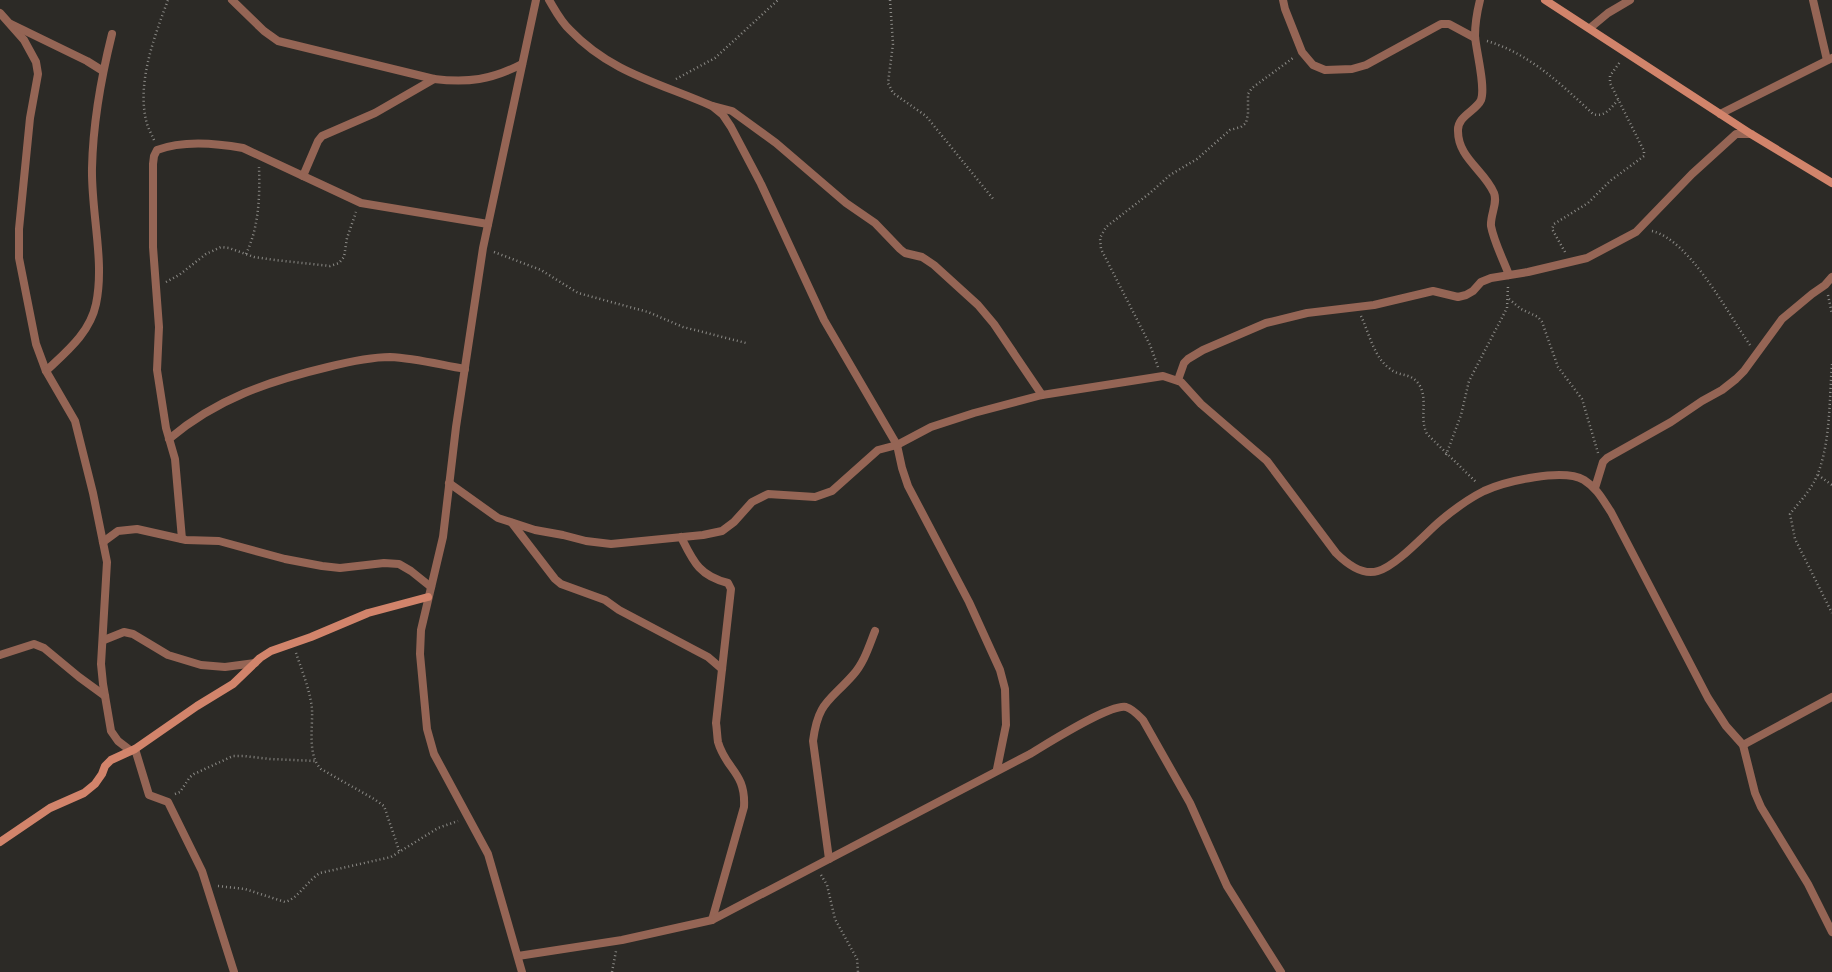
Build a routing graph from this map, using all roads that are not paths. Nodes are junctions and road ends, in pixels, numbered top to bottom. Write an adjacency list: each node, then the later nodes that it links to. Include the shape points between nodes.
1 (232, 0): 17 (street, via 278,41)
2 (536, 0): 15 (street)
3 (549, 0): 18 (street, via 568,29 592,51 618,68)
4 (1283, 0): 13 (street, via 1284,9 1302,52 1313,65 1325,70 1352,69 1371,63 1442,24 1449,24)
5 (1480, 0): 13 (street, via 1475,19)
6 (1545, 0): 11 (street)
7 (1630, 0): 11 (street)
8 (1813, 0): 14 (street)
9 (0, 13): 10 (street)
10 (8, 23): 16 (street, via 68,51); 27 (street, via 33,52 38,74 30,118 18,244 36,344)
11 (1590, 28): 19 (street)
12 (112, 34): 16 (street)
13 (1475, 38): 24 (street, via 1481,100 1460,122 1457,129 1458,137 1464,153 1494,194 1491,225)
14 (1830, 59): 19 (street)
15 (522, 64): 17 (street, via 484,79 458,82); 23 (street)
16 (103, 71): 27 (street, via 92,169 99,284 96,305 76,344)
17 (434, 79): 21 (street, via 380,110 322,136)
18 (712, 106): 29 (street, via 732,111 802,163 846,203 875,223 905,253 922,257 934,265 978,305 1012,349); 31 (street, via 723,115 731,127 761,184 824,320)
19 (1720, 114): 20 (street)
20 (1751, 134): 22 (street); 24 (street, via 1736,134 1692,174 1640,228 1617,243 1587,258)
21 (303, 176): 23 (street, via 361,203); 30 (street, via 243,148 225,144 184,144 157,150 153,164 157,370 162,412)
22 (1832, 183)
23 (488, 224): 26 (street)
24 (1508, 275): 28 (street, via 1481,282 1473,291 1458,297 1433,291 1374,305 1287,317 1203,350 1188,359)
25 (1832, 277): 33 (street, via 1782,319 1744,371 1722,390 1672,422 1604,460)
26 (465, 370): 30 (street, via 391,357 359,360 323,368 274,380 233,397 190,422); 32 (street)
27 (46, 371): 37 (street, via 78,430)
28 (1178, 380): 29 (street, via 1161,376); 33 (street, via 1201,404 1267,461 1336,553 1349,566 1364,571 1378,571 1390,566 1441,520 1486,490 1530,478 1568,475 1583,479)
29 (1042, 395): 31 (street, via 974,412 931,427)
30 (169, 439): 36 (street, via 176,459)
31 (897, 444): 35 (street, via 878,450 832,490 815,497 768,494 752,502 722,531); 49 (street, via 908,486 963,590 1000,670 1005,689 1006,725)
32 (449, 483): 34 (street, via 498,518); 38 (street, via 443,537)
33 (1595, 488): 47 (street, via 1611,512 1708,698 1726,726)
34 (512, 524): 35 (street, via 586,541 611,544); 44 (street, via 561,584 605,600 708,657)
35 (681, 537): 44 (street, via 701,571 713,579 728,583 731,589)
36 (182, 539): 37 (street, via 129,529 118,531); 38 (street, via 219,541 322,566 340,568 384,563 399,564)
37 (103, 542): 41 (street, via 107,562)
38 (431, 587): 39 (street)
39 (428, 597): 43 (street, via 368,613 271,651); 54 (street, via 421,630 420,654 427,729 434,754 488,854)
40 (875, 631): 51 (street, via 854,675 824,705 815,722 812,741)
41 (104, 640): 43 (street, via 124,632 133,634 168,654 201,664 225,667); 45 (street, via 101,671)
42 (0, 655): 45 (street, via 34,644 44,648)
43 (255, 663): 48 (street, via 234,684 196,706)
44 (722, 668): 52 (street, via 716,723 718,741 739,778 744,795 744,807)
45 (105, 696): 48 (street, via 112,732 118,741)
46 (1832, 698): 47 (street)
47 (1743, 745): 53 (street, via 1761,807 1794,860)
48 (133, 750): 50 (street, via 108,763 95,784 84,793 50,808); 55 (street, via 150,795 166,800 207,884)
49 (997, 769): 51 (street); 57 (street, via 1113,708 1126,707 1134,712 1143,720 1183,791 1227,886)
50 (0, 842)
51 (829, 859): 52 (street)
52 (712, 920): 54 (street, via 622,940)
53 (1832, 932)
54 (518, 956): 56 (street)
55 (234, 972)
56 (522, 972)
57 (1281, 972)

